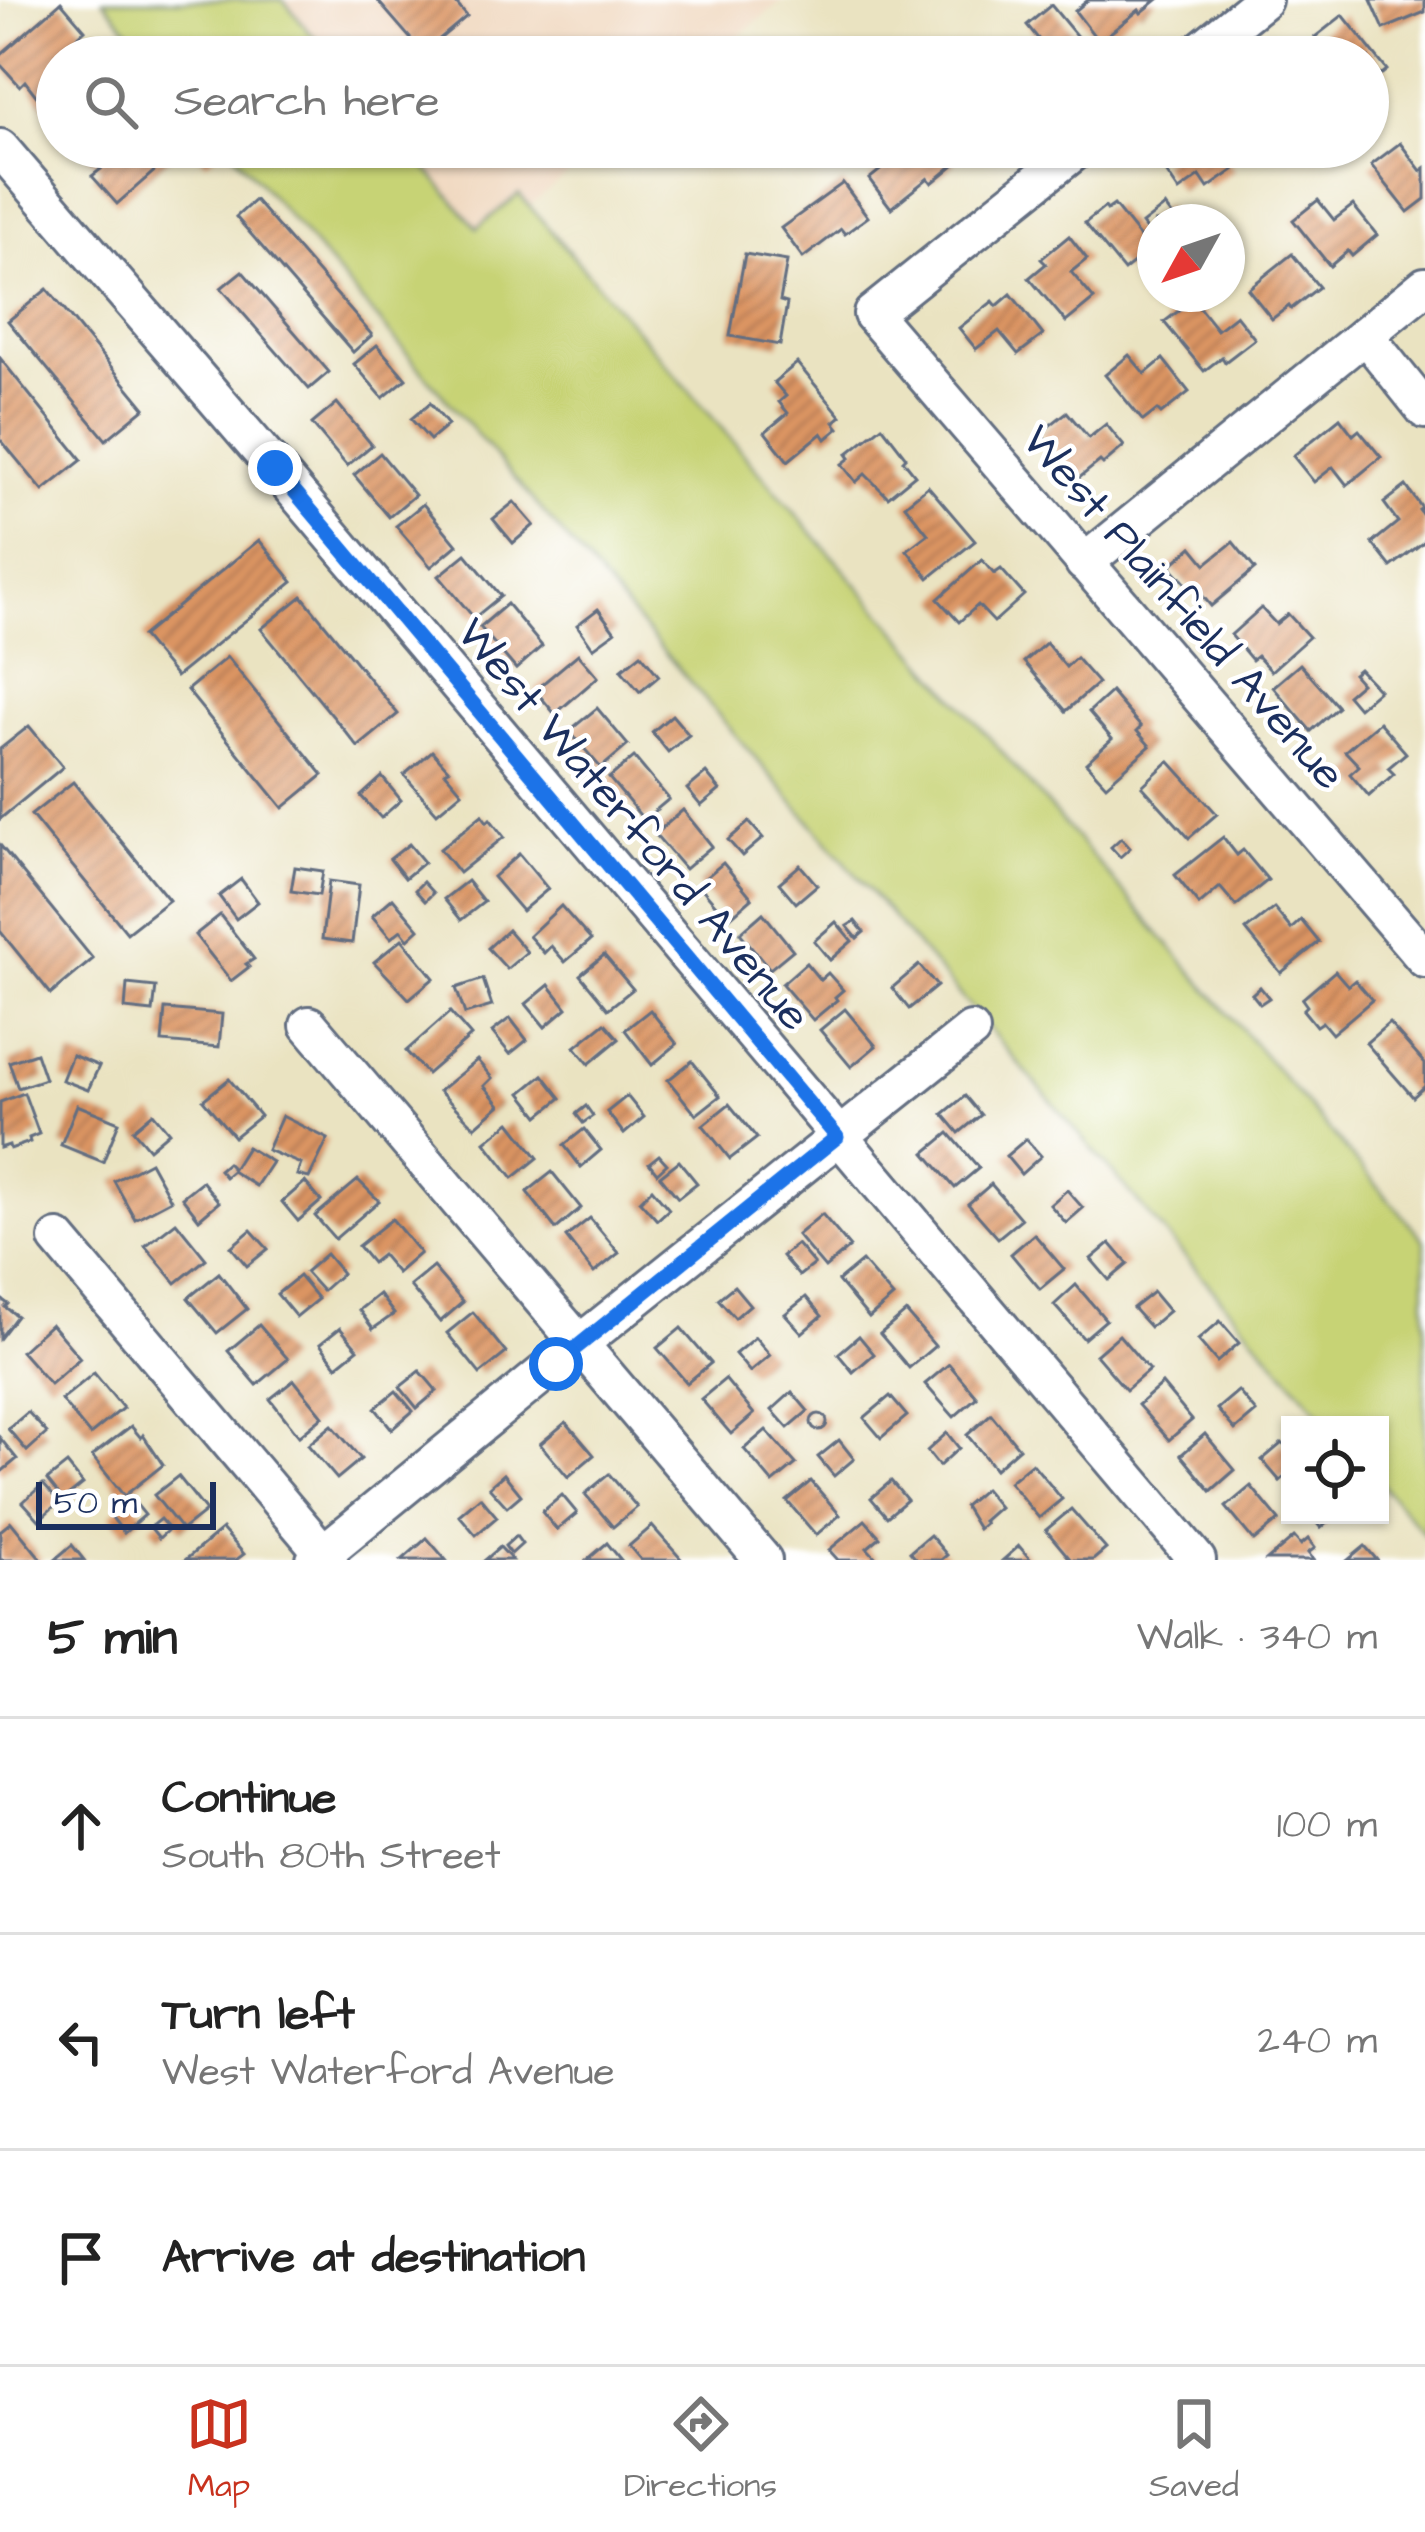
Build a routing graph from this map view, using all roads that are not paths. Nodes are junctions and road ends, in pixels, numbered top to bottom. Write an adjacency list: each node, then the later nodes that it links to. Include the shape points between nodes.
1 (1263, 0): 2 (street)
2 (1218, 36)
3 (0, 148): 12 (street, West Waterford Avenue)
4 (1054, 168): 8 (street, West Plainfield Avenue, via 872,314)
5 (1425, 286): 6 (street)
6 (1365, 335): 7 (street); 8 (street)
7 (1425, 410)
8 (1084, 563): 9 (street, West Plainfield Avenue)
9 (1425, 959)
10 (309, 1025): 14 (street)
11 (971, 1031): 12 (street)
12 (837, 1137): 14 (street); 17 (street, West Waterford Avenue)
13 (58, 1239): 15 (street)
14 (579, 1344): 15 (street); 16 (street)
15 (322, 1558)
16 (763, 1560)
17 (1197, 1560)

